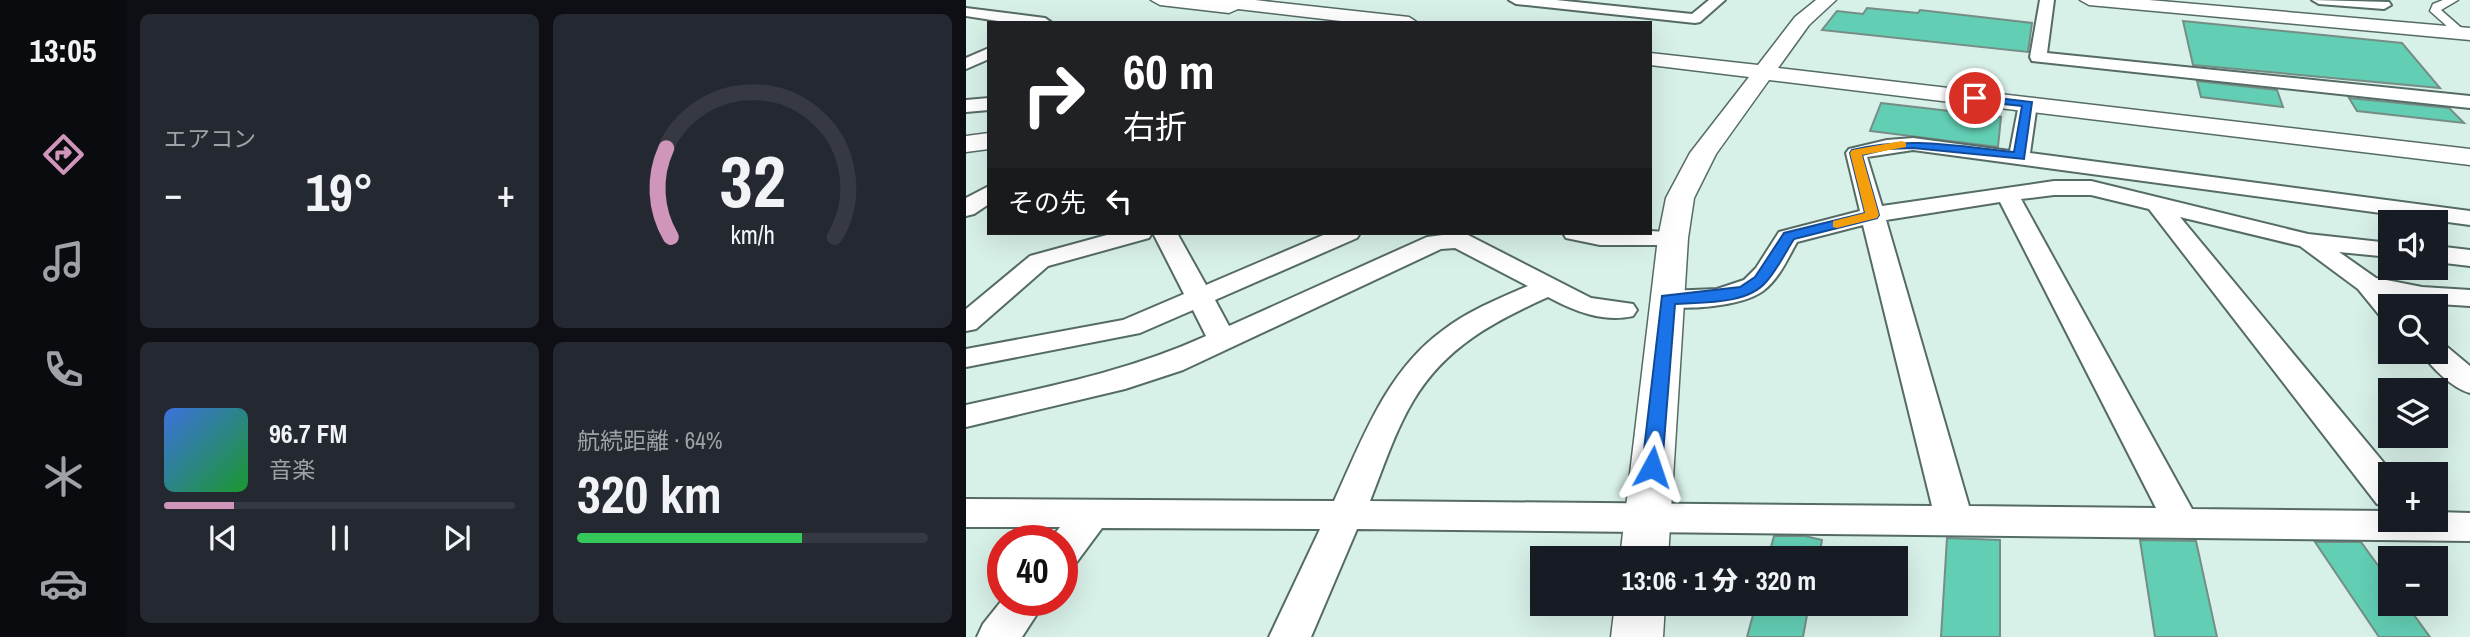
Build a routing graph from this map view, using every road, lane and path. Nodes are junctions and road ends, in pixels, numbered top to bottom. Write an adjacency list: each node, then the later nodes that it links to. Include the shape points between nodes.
1 (1160, 0): 16 (street)
2 (1208, 0): 16 (street)
3 (1401, 0): 16 (street)
4 (1519, 0): 13 (street)
5 (1618, 0): 13 (street)
6 (1718, 0): 13 (street, via 1695,19)
7 (1827, 0): 23 (street, via 1802,21)
8 (2047, 0): 24 (street, via 2038,57)
9 (2089, 0): 17 (street)
10 (2319, 0): 11 (street)
11 (2382, 3): 17 (street)
12 (2446, 3): 18 (street, via 2435,11)
13 (1604, 9)
14 (970, 15): 15 (street)
15 (1026, 21)
16 (1356, 21)
17 (2405, 29): 18 (street)
18 (2466, 34)
19 (1652, 51): 23 (street)
20 (987, 54): 22 (street)
21 (1652, 59): 23 (street)
22 (966, 64)
23 (1767, 69): 26 (street); 30 (street); 45 (street, via 1703,153 1680,198)
24 (2470, 102)
25 (987, 104): 27 (street)
26 (2028, 104): 31 (street); 32 (street)
27 (966, 106)
28 (987, 141): 29 (street)
29 (966, 144)
30 (2470, 148)
31 (2019, 156): 39 (street, via 1913,144 1856,153); 40 (street)
32 (2470, 156)
33 (987, 184): 34 (street)
34 (966, 187)
35 (987, 194): 38 (street)
36 (2007, 194): 37 (street, via 2091,188); 39 (street); 70 (street)
37 (2157, 204): 46 (street); 63 (street)
38 (966, 209)
39 (1872, 215): 54 (street, via 1788,236 1760,280 1745,290); 68 (street)
40 (2470, 218)
41 (1133, 235): 57 (street, via 1039,261)
42 (1166, 235): 52 (street)
43 (1343, 235): 52 (street)
44 (1585, 235): 45 (street)
45 (1673, 238): 54 (street)
46 (2308, 241): 47 (street); 50 (street)
47 (2378, 249)
48 (2448, 255): 49 (street)
49 (2470, 258)
50 (2368, 284): 53 (street, via 2422,295); 55 (street)
51 (1551, 286): 56 (street, via 1585,306); 58 (street, via 1459,240 1448,239); 66 (street, via 1481,317 1437,350 1397,400)
52 (1200, 297): 58 (street); 59 (street, via 1130,327)
53 (2470, 298)
54 (1667, 299): 67 (street)
55 (2378, 299)
56 (1623, 310)
57 (966, 323)
58 (1223, 341): 62 (street, via 1125,379)
59 (966, 358)
60 (2448, 363): 61 (street)
61 (2470, 383)
62 (966, 416)
63 (2378, 480)
64 (966, 513): 65 (street)
65 (1091, 515): 66 (street); 73 (street)
66 (1347, 515): 67 (street); 78 (street)
67 (1647, 516): 68 (street); 74 (street)
68 (1955, 522): 70 (street)
69 (2378, 523): 70 (street)
70 (2182, 524)
71 (2448, 525): 72 (street)
72 (2470, 527)
73 (1078, 532)
74 (1645, 546)
75 (1014, 616): 77 (street)
76 (1639, 616): 79 (street)
77 (998, 637)
78 (1290, 637)
79 (1637, 637)

